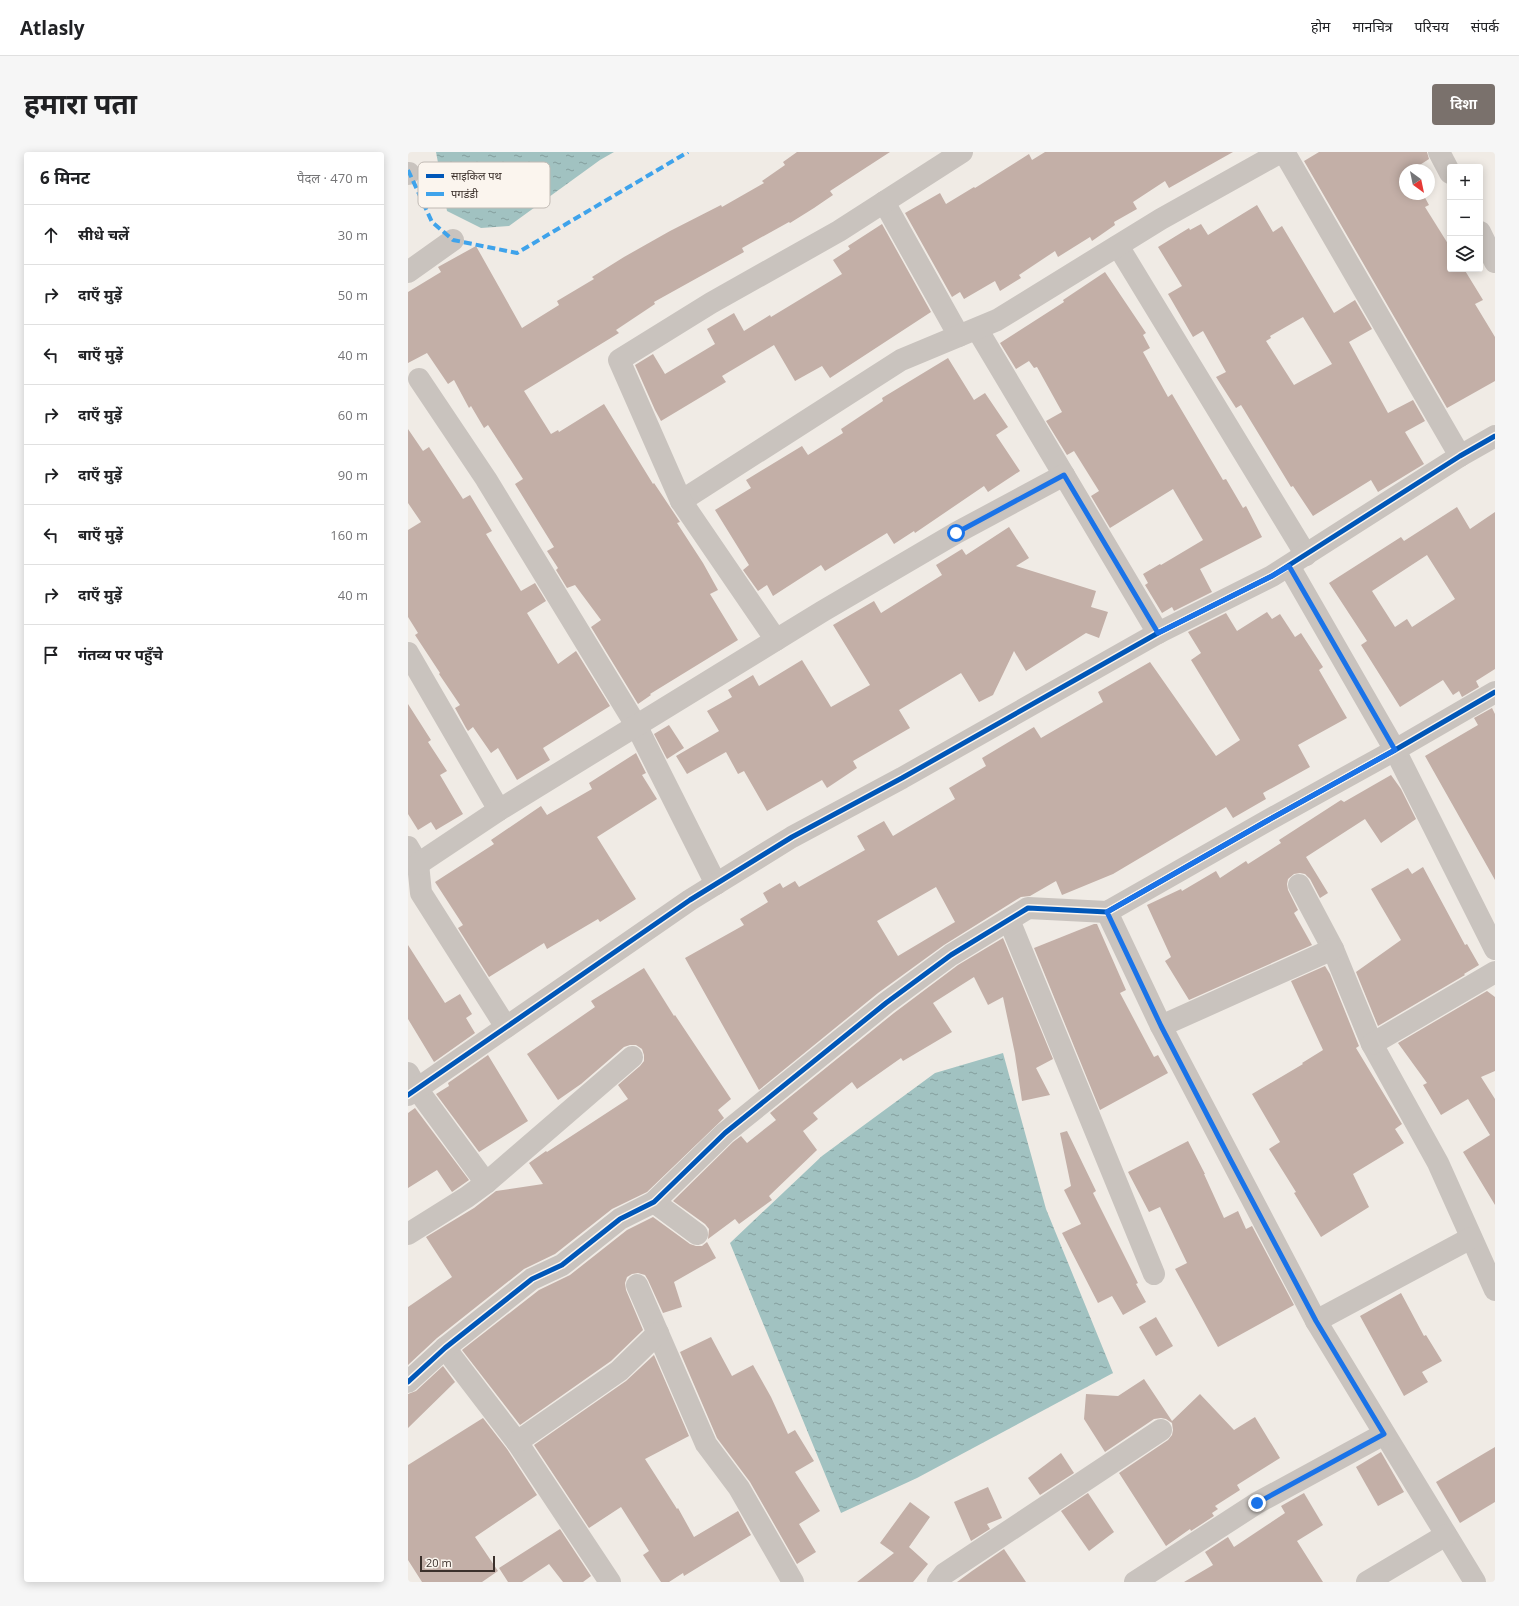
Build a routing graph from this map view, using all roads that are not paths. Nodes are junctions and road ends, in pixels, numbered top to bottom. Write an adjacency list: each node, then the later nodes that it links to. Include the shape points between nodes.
1 (962, 152): 5 (street)
2 (1283, 152): 8 (street, via 1161,219); 14 (street)
3 (1439, 152): 4 (street)
4 (1447, 167)
5 (884, 202): 11 (street); 16 (street, via 619,360)
6 (1482, 236): 9 (street)
7 (453, 240): 10 (street)
8 (1118, 246): 11 (street, via 997,320); 17 (street)
9 (1495, 262)
10 (408, 272)
11 (968, 332): 15 (street); 16 (street, via 901,360)
12 (419, 379): 22 (street, via 486,479)
13 (1495, 436): 14 (street)
14 (1460, 456): 17 (street)
15 (1064, 475): 18 (street); 19 (street, via 956,533)
16 (681, 501): 19 (street)
17 (1297, 560): 18 (street, via 1272,576); 23 (street)
18 (1158, 633): 26 (street, via 902,778 792,837)
19 (776, 640): 22 (street)
20 (408, 653): 24 (street)
21 (1495, 692): 23 (street)
22 (636, 725): 24 (street); 26 (street)
23 (1395, 750): 28 (street); 30 (street)
24 (499, 810): 25 (street)
25 (413, 856): 34 (street, via 421,893)
26 (716, 884): 34 (street)
27 (1299, 885): 31 (street)
28 (1107, 912): 29 (street, via 1028,908); 33 (street)
29 (1009, 920): 39 (street, via 951,956 886,1003 725,1133); 43 (street)
30 (1494, 942)
31 (1333, 949): 33 (street); 35 (street)
32 (1495, 972): 35 (street)
33 (1161, 1026): 46 (street)
34 (506, 1027): 37 (street)
35 (1372, 1044): 42 (street, via 1438,1163)
36 (632, 1057): 38 (street)
37 (411, 1086): 38 (street)
38 (486, 1183): 40 (street)
39 (654, 1202): 41 (street); 48 (street, via 620,1219 562,1265 532,1279)
40 (408, 1234)
41 (696, 1234)
42 (1471, 1238): 45 (street); 46 (street)
43 (1154, 1274)
44 (637, 1285): 47 (street)
45 (1495, 1290)
46 (1316, 1321): 51 (street)
47 (658, 1333): 52 (street, via 619,1371); 55 (street, via 706,1444 738,1488)
48 (445, 1348): 49 (street); 52 (street)
49 (408, 1382)
50 (1161, 1430): 56 (street, via 944,1574)
51 (1384, 1434): 53 (street); 57 (street, via 1257,1503)
52 (517, 1442): 54 (street)
53 (1446, 1535): 58 (street); 59 (street)
54 (610, 1582)
55 (792, 1582)
56 (938, 1582)
57 (1135, 1582)
58 (1367, 1582)
59 (1475, 1582)

